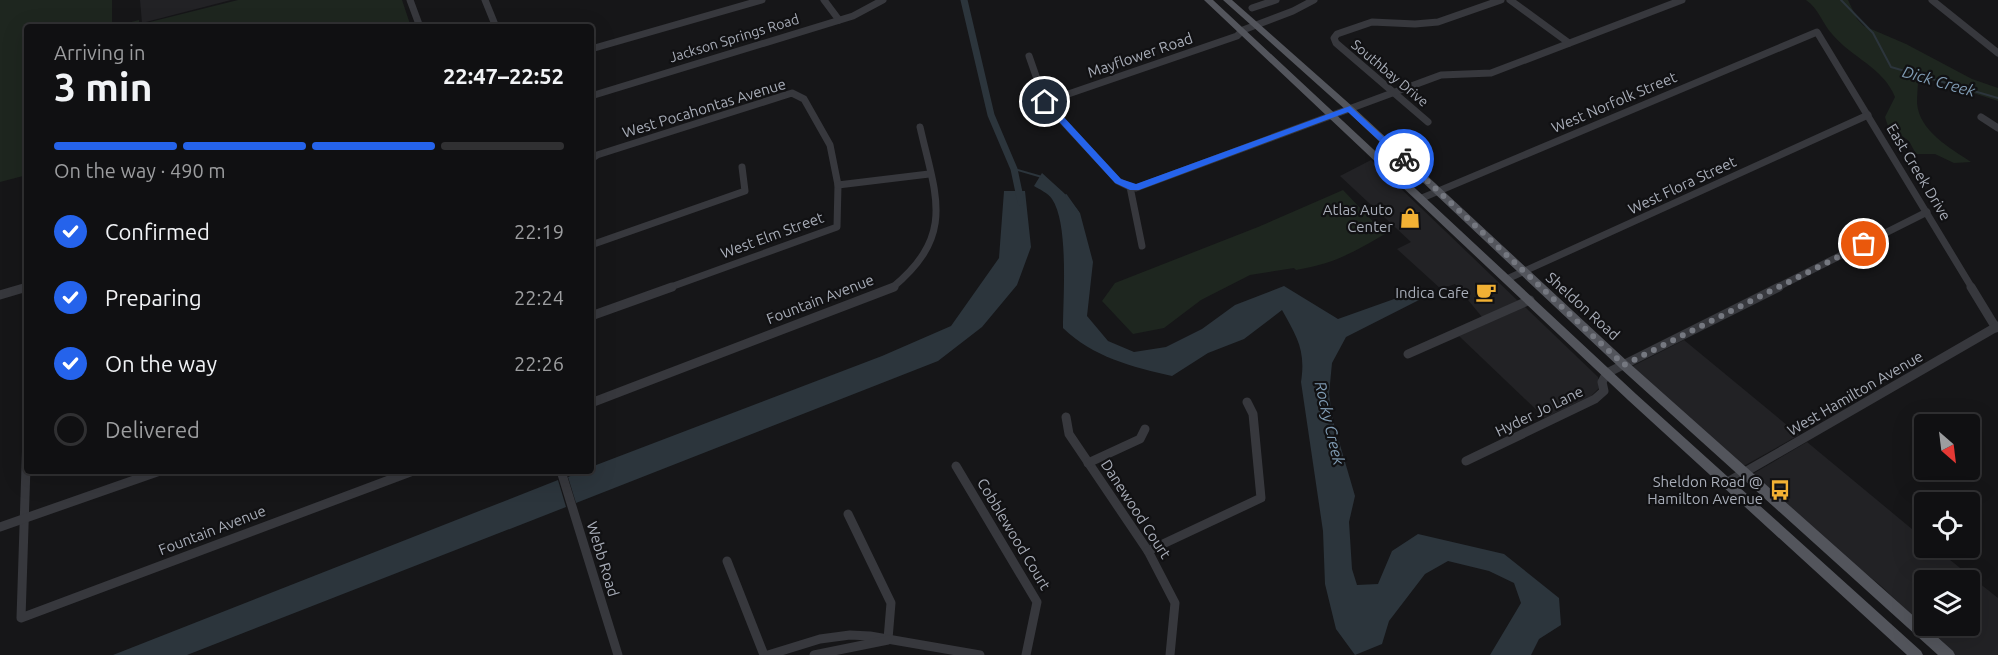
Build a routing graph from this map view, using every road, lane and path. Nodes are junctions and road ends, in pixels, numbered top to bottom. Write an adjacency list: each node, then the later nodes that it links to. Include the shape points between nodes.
1 (410, 0): 17 (street)
2 (485, 0): 18 (street)
3 (762, 0): 23 (street)
4 (824, 0): 16 (street)
5 (883, 0): 16 (street, Jackson Springs Road)
6 (1208, 0): 20 (main road, Sheldon Road)
7 (1227, 0): 19 (main road, Sheldon Road)
8 (1277, 0): 14 (street); 15 (street)
9 (1314, 0): 15 (street, Mayflower Road)
10 (1501, 0): 26 (street, Southbay Drive, via 1438,22 1372,22 1337,34 1336,43)
11 (1510, 0): 22 (street)
12 (1682, 0): 22 (street)
13 (1932, 0): 24 (street)
14 (1252, 8)
15 (1293, 11): 19 (street, Mayflower Road)
16 (839, 21): 27 (street, Jackson Springs Road)
17 (419, 24)
18 (495, 24)
19 (1256, 26): 20 (street, Mayflower Road); 29 (main road, Sheldon Road)
20 (1243, 30): 28 (street, Mayflower Road, via 1237,36); 30 (main road, Sheldon Road)
21 (1816, 32): 31 (street, East Creek Drive); 41 (street, West Norfolk Street)
22 (1569, 44): 26 (street, via 1491,73 1441,75)
23 (594, 48)
24 (1998, 53)
25 (1029, 56): 28 (street)
26 (1394, 92): 29 (street); 33 (street, Southbay Drive)
27 (594, 95)
28 (1045, 102): 40 (street, via 1118,181)
29 (1350, 109): 30 (street); 41 (main road, Sheldon Road)
30 (1331, 114): 40 (street); 42 (main road, Sheldon Road)
31 (1868, 114): 43 (street, East Creek Drive); 46 (street, West Flora Street)
32 (1981, 117): 35 (street)
33 (1428, 122)
34 (920, 127): 38 (street, Fountain Avenue)
35 (1998, 128)
36 (594, 157): 39 (street, West Pocahontas Avenue, via 792,93 804,99 830,145)
37 (742, 167): 44 (street, via 745,192)
38 (929, 174): 39 (street); 56 (street, Fountain Avenue, via 937,198 935,233 919,264 892,288)
39 (838, 185): 51 (street, West Elm Street, via 837,227)
40 (1130, 187): 45 (street)
41 (1438, 190): 42 (street, West Norfolk Street); 46 (main road, Sheldon Road)
42 (1422, 198): 47 (main road, Sheldon Road)
43 (1927, 212): 52 (street, East Creek Drive); 54 (street)
44 (594, 244)
45 (1142, 246)
46 (1522, 272): 47 (street, West Flora Street); 54 (main road, Sheldon Road)
47 (1507, 279): 50 (main road, Sheldon Road)
48 (24, 289): 49 (street)
49 (0, 296)
50 (1530, 300): 53 (street); 55 (main road, Sheldon Road)
51 (594, 315)
52 (1997, 327): 63 (street, West Hamilton Avenue)
53 (1408, 354)
54 (1624, 365): 55 (street); 63 (main road, Sheldon Road)
55 (1607, 373): 60 (street, Hyder Jo Lane, via 1602,382 1604,391 1595,399); 68 (main road, Sheldon Road)
56 (594, 401)
57 (1247, 402): 72 (street, via 1253,414 1261,498)
58 (1066, 417): 61 (street, Danewood Court, via 1069,434)
59 (1145, 429): 61 (street, via 1140,439)
60 (1466, 461)
61 (1088, 463): 72 (street, Danewood Court)
62 (956, 466): 82 (street, Cobblewood Court, via 1037,602)
63 (1743, 473): 68 (street, West Hamilton Avenue); 74 (main road, Sheldon Road)
64 (26, 474): 70 (street)
65 (151, 474): 70 (street)
66 (405, 474): 70 (street, Fountain Avenue, via 21,618)
67 (562, 474): 79 (street, Webb Road)
68 (1726, 483): 75 (main road, Sheldon Road)
69 (848, 514): 76 (street, via 891,603)
70 (25, 518): 71 (street)
71 (0, 527)
72 (1148, 551): 83 (street, Danewood Court, via 1175,603)
73 (727, 561): 80 (street)
74 (1855, 573): 75 (main road); 85 (main road, Sheldon Road)
75 (1838, 584): 84 (main road, Sheldon Road)
76 (888, 639): 77 (street); 80 (street, via 850,635 820,639); 81 (street)
77 (956, 652): 78 (street)
78 (974, 654)
79 (618, 655)
80 (766, 655)
81 (813, 655)
82 (1026, 655)
83 (1170, 655)
84 (1916, 655)
85 (1948, 655)

